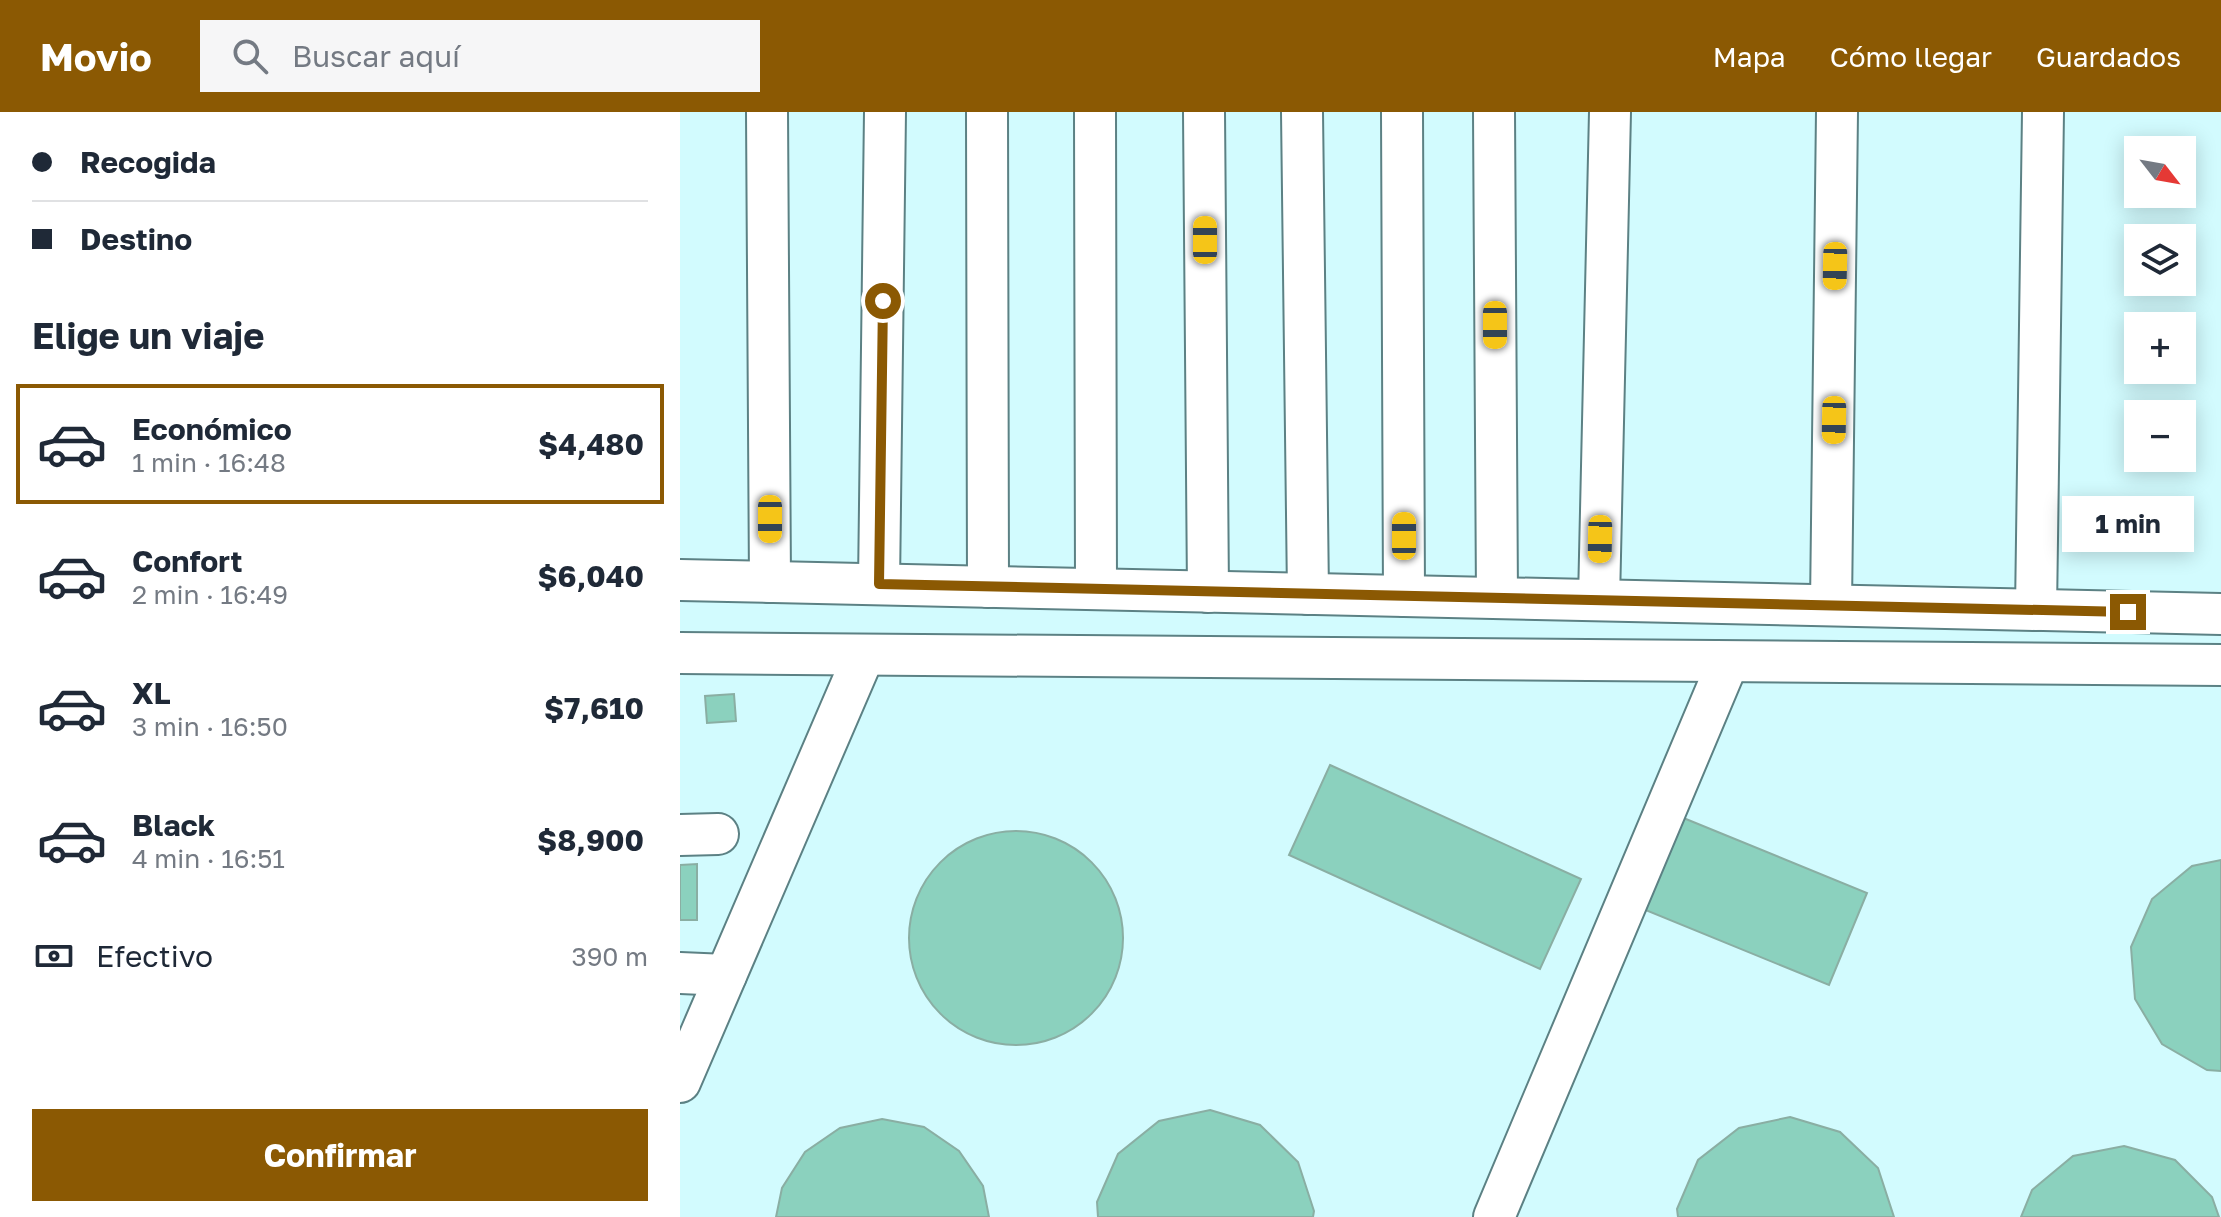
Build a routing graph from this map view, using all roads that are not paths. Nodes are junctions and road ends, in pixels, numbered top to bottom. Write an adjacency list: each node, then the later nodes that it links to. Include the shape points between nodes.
1 (767, 112): 13 (street)
2 (885, 112): 14 (street)
3 (987, 112): 15 (street)
4 (1095, 112): 16 (street)
5 (1204, 112): 17 (street)
6 (1302, 112): 18 (street)
7 (1402, 112): 19 (street)
8 (1494, 112): 20 (street)
9 (1610, 112): 21 (street)
10 (1837, 112): 22 (street)
11 (2043, 112): 23 (street)
12 (680, 580): 13 (street)
13 (770, 582): 14 (street)
14 (879, 584): 15 (street)
15 (988, 587): 16 (street)
16 (1096, 589): 17 (street)
17 (1208, 592): 18 (street)
18 (1308, 594): 19 (street)
19 (1404, 596): 20 (street)
20 (1497, 598): 21 (street)
21 (1599, 600): 22 (street)
22 (1831, 605): 23 (street)
23 (2036, 610): 24 (street)
24 (2221, 614)
25 (680, 653): 26 (street)
26 (864, 655): 27 (street); 30 (street)
27 (1728, 662): 28 (street); 32 (street)
28 (2221, 665)
29 (680, 973): 30 (street)
30 (726, 975): 31 (street)
31 (680, 1082)
32 (1494, 1217)

